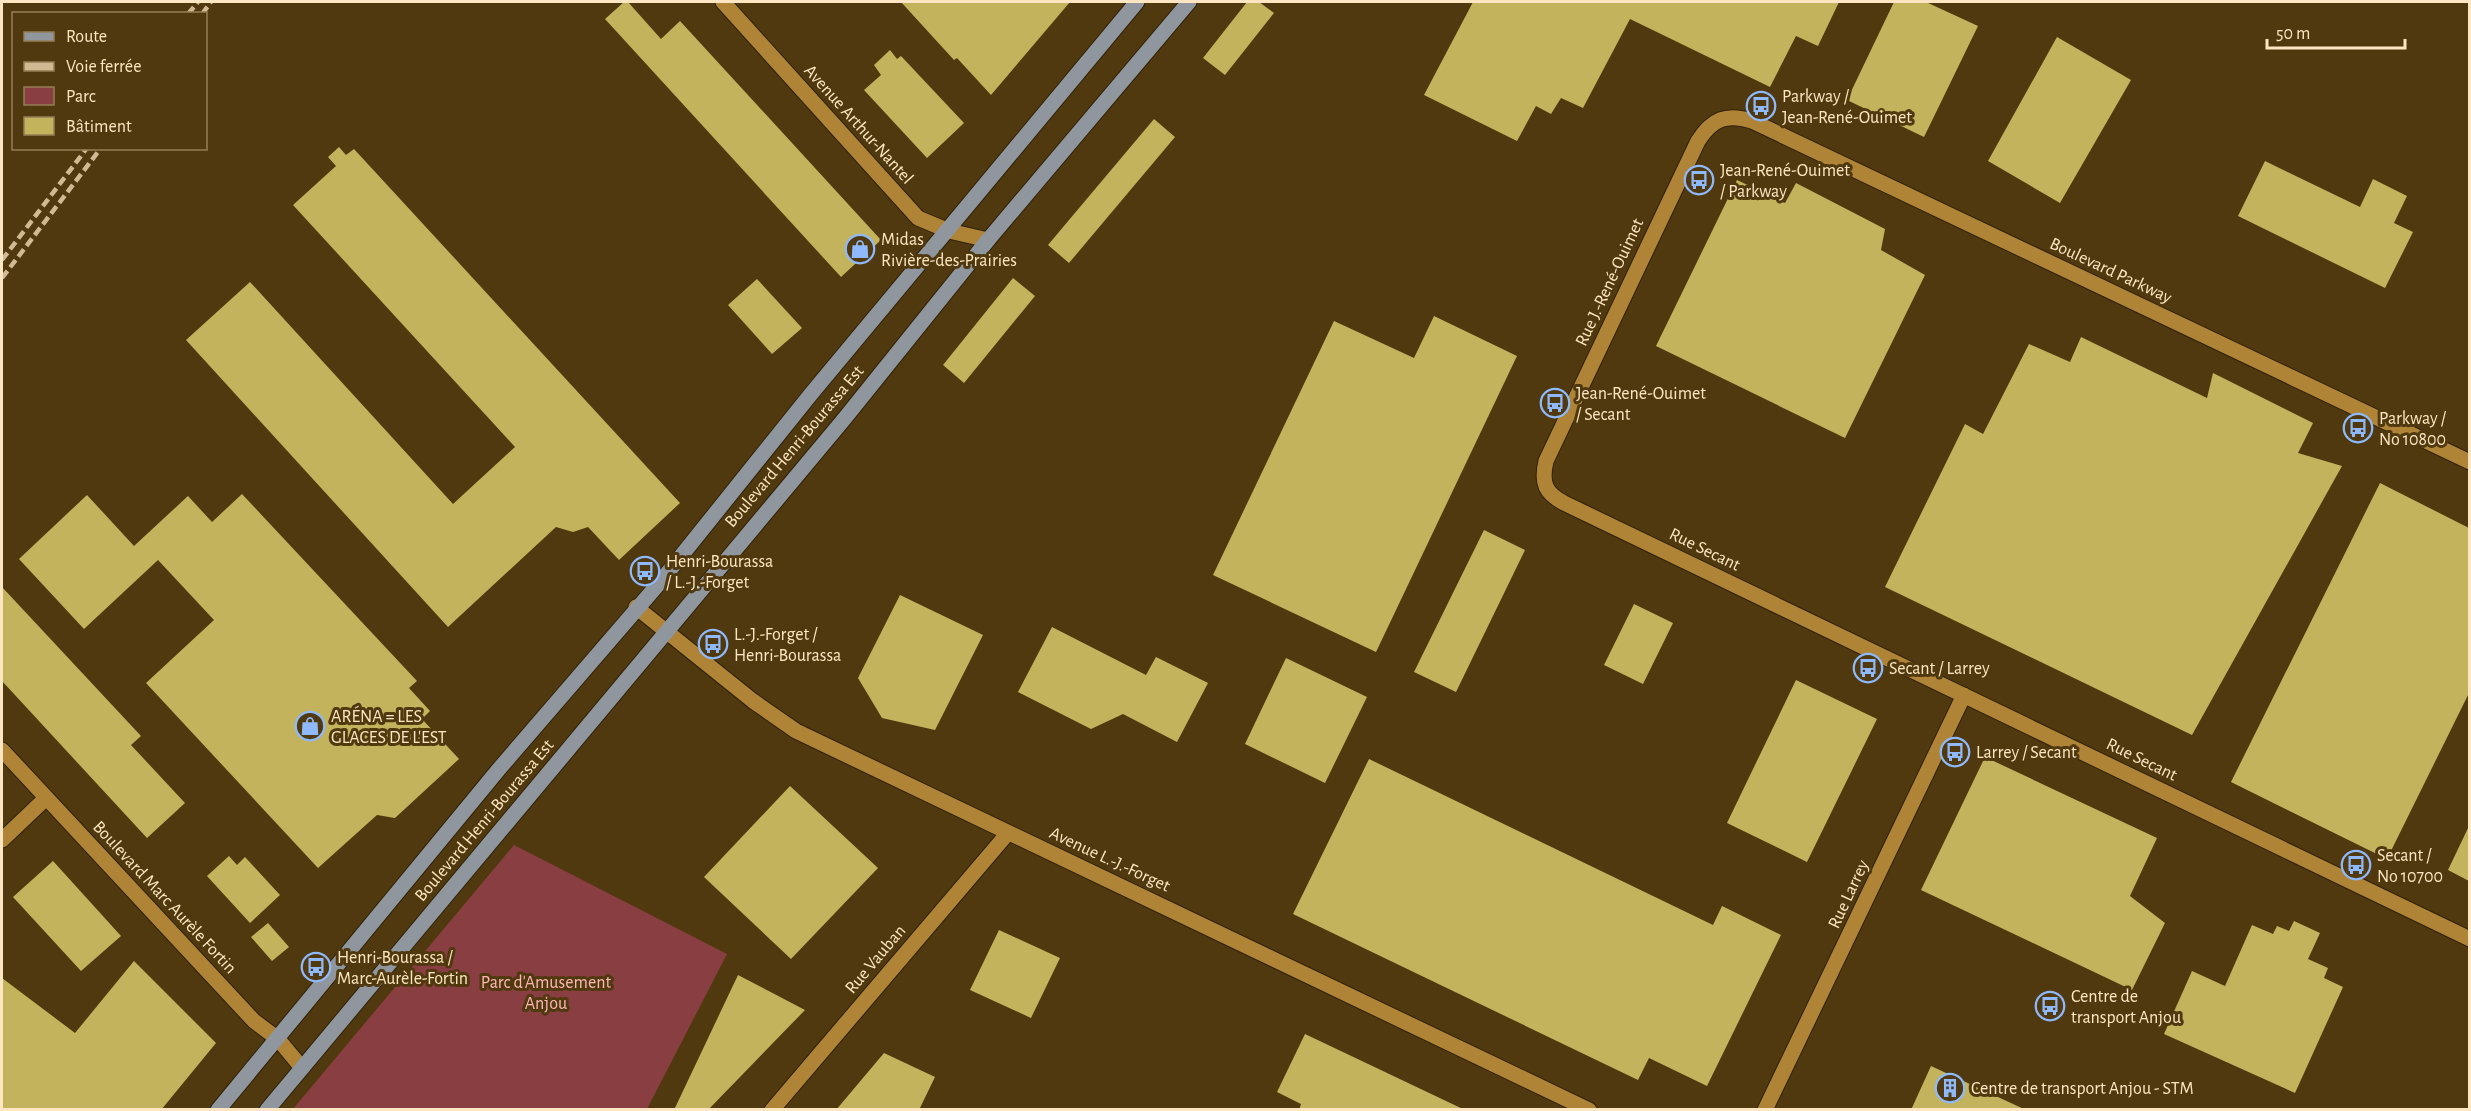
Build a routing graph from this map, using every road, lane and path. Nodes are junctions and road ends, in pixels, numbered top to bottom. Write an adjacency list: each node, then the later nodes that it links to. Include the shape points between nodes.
1 (723, 2): 5 (street, Avenue Arthur-Nantel, via 918,218)
2 (1137, 2): 5 (main road, Boulevard Henri-Bourassa Est)
3 (1189, 2): 6 (main road, Boulevard Henri-Bourassa Est)
4 (1736, 116): 7 (street, Boulevard Parkway); 8 (street, Rue J.-René-Ouimet, via 1719,118 1698,141 1546,461)
5 (949, 231): 6 (street, Avenue Arthur-Nantel); 9 (main road, Boulevard Henri-Bourassa Est)
6 (988, 240): 10 (main road, Boulevard Henri-Bourassa Est, via 845,418)
7 (2469, 462)
8 (1543, 485): 11 (street, Rue Secant, via 1551,496 1564,503)
9 (636, 607): 10 (street, Avenue L.-J.-Forget); 17 (main road, Boulevard Henri-Bourassa Est)
10 (666, 630): 14 (street, Avenue L.-J.-Forget, via 796,731); 18 (main road, Boulevard Henri-Bourassa Est)
11 (1964, 695): 16 (street, Rue Secant); 23 (street, Rue Larrey)
12 (2, 750): 13 (street, Boulevard Marc Aurèle Fortin)
13 (45, 799): 15 (street); 17 (street, Boulevard Marc Aurèle Fortin, via 254,1021)
14 (1008, 833): 21 (street, Rue Vauban); 22 (street, Avenue L.-J.-Forget)
15 (2, 840)
16 (2469, 939)
17 (278, 1039): 18 (street, Boulevard Marc Aurèle Fortin); 19 (main road, Boulevard Henri-Bourassa Est)
18 (302, 1068): 20 (main road, Boulevard Henri-Bourassa Est)
19 (218, 1110)
20 (267, 1110)
21 (772, 1110)
22 (1589, 1110)
23 (1765, 1110)

